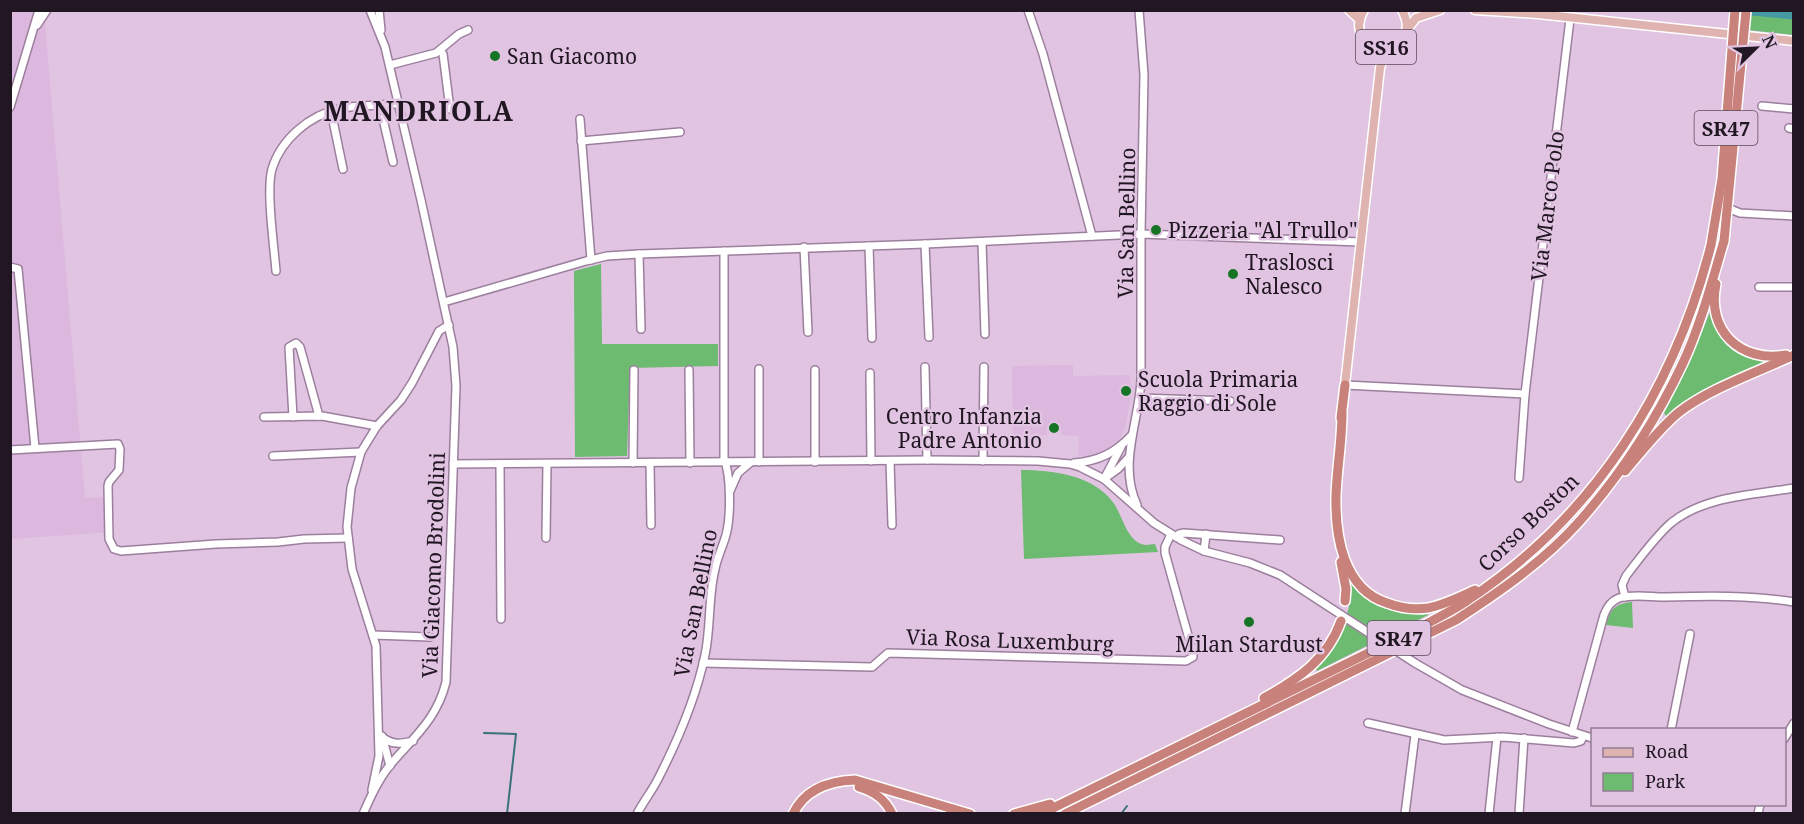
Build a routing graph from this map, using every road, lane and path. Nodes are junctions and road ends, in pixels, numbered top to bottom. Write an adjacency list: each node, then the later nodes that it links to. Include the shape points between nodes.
1 (39, 10): 16 (street)
2 (47, 10): 16 (street)
3 (1028, 10): 39 (street)
4 (1139, 10): 38 (street, Via San Bellino, via 1144,75)
5 (1349, 10): 14 (main road, SS16)
6 (1364, 10): 14 (main road, SS16)
7 (1402, 10): 17 (main road, SS16, via 1406,19)
8 (1440, 10): 17 (main road, SS16, via 1416,18)
9 (1475, 10): 13 (main road)
10 (1735, 10): 115 (highway, Corso Boston / SR47, bridge, via 1722,179 1711,245 1672,358 1646,411 1619,453 1564,519)
11 (1746, 10): 40 (highway, Corso Boston / SR47, bridge)
12 (373, 11): 22 (street, Via Giacomo Brodolini)
13 (1570, 19): 18 (main road); 69 (street, Via Marco Polo)
14 (1360, 20): 19 (main road, SS16, via 1362,34)
15 (468, 30): 21 (street)
16 (33, 33): 27 (street)
17 (1404, 34): 20 (main road, SS16)
18 (1794, 41)
19 (1372, 45): 20 (main road, SS16); 23 (main road)
20 (1393, 45): 23 (main road)
21 (440, 50): 22 (street); 28 (street)
22 (390, 65): 24 (street, Via Giacomo Brodolini)
23 (1380, 68): 42 (main road)
24 (399, 103): 25 (street); 53 (street, Via Giacomo Brodolini)
25 (385, 105): 30 (street); 34 (street, via 383,119)
26 (1762, 106): 29 (street)
27 (10, 107)
28 (450, 109)
29 (1794, 109)
30 (331, 111): 35 (street); 50 (street, via 314,118 291,137 272,169)
31 (580, 119): 33 (street)
32 (680, 132): 33 (street)
33 (581, 141): 48 (street)
34 (393, 162)
35 (344, 169)
36 (1724, 207): 37 (street, via 1740,213)
37 (1794, 216)
38 (1141, 234): 39 (street); 42 (street); 70 (street, Via San Bellino)
39 (1092, 236): 41 (street)
40 (1724, 241): 60 (highway, SR47, via 1714,296 1720,329 1754,356); 106 (highway, Corso Boston / SR47, via 1684,362 1621,469)
41 (982, 242): 43 (street); 57 (street)
42 (1361, 242): 68 (main road)
43 (925, 244): 44 (street); 58 (street)
44 (869, 246): 45 (street); 59 (street)
45 (804, 248): 46 (street); 56 (street)
46 (724, 251): 47 (street); 92 (street, Via San Bellino)
47 (639, 254): 48 (street); 55 (street)
48 (591, 260): 53 (street)
49 (10, 267): 79 (street, via 18,269)
50 (276, 271)
51 (1760, 286): 52 (street)
52 (1794, 286)
53 (444, 302): 54 (street, Via Giacomo Brodolini)
54 (449, 326): 76 (street, via 438,331 412,383); 94 (street, Via Giacomo Brodolini, via 456,386)
55 (641, 330)
56 (808, 332)
57 (985, 334)
58 (929, 338)
59 (872, 339)
60 (1794, 355): 106 (highway, SR47, via 1680,412)
61 (925, 367): 84 (street)
62 (984, 367): 87 (street)
63 (759, 369): 89 (street)
64 (634, 370): 97 (street)
65 (689, 370): 91 (street)
66 (815, 370): 90 (street)
67 (870, 373): 85 (street)
68 (1345, 385): 69 (street); 72 (highway)
69 (1525, 394): 101 (street, Via Marco Polo)
70 (1140, 398): 71 (street); 77 (street, Via San Bellino)
71 (1230, 400)
72 (1342, 413): 115 (highway, via 1336,495 1338,529 1346,566 1361,587 1380,601 1402,608 1428,608); 117 (highway, via 1332,502)
73 (319, 416): 75 (street); 75 (street, via 296,343 289,347); 76 (street)
74 (264, 417): 75 (street)
75 (293, 417)
76 (377, 426): 81 (street)
77 (1132, 435): 78 (street); 83 (street, Via San Bellino)
78 (1122, 445): 99 (street, via 1103,457); 102 (street)
79 (35, 448): 80 (street); 111 (street, via 118,444 119,470 108,486 109,538 114,549)
80 (10, 450)
81 (361, 452): 82 (street); 111 (street, via 351,488)
82 (273, 456)
83 (1129, 457): 102 (street); 105 (street, Via San Bellino, via 1130,485)
84 (927, 460): 86 (street); 87 (street)
85 (871, 461): 86 (street); 90 (street)
86 (890, 461): 108 (street)
87 (983, 461): 99 (street)
88 (751, 462): 89 (street); 93 (street); 100 (street, Via San Bellino)
89 (759, 462): 90 (street)
90 (815, 462)
91 (690, 463): 92 (street); 98 (street)
92 (726, 463): 93 (street); 104 (street, Via San Bellino)
93 (736, 463): 100 (street)
94 (453, 464): 95 (street); 138 (street, Via Giacomo Brodolini, via 446,682 430,721)
95 (500, 464): 96 (street); 119 (street)
96 (547, 464): 97 (street); 112 (street)
97 (633, 464): 98 (street)
98 (650, 464): 107 (street)
99 (1070, 464): 102 (street)
100 (739, 472): 104 (street, Via San Bellino)
101 (1519, 478)
102 (1104, 479): 105 (street)
103 (1794, 488): 116 (street, via 1716,501 1683,515 1626,576 1622,585)
104 (729, 493): 124 (street, Via San Bellino, via 727,532 712,585)
105 (1139, 510): 110 (street)
106 (1577, 524): 142 (highway, Corso Boston / SR47, via 1540,560 1456,620)
107 (651, 525)
108 (892, 525)
109 (1206, 534): 110 (street); 113 (street); 114 (street)
110 (1173, 536): 114 (street); 124 (street, Via Rosa Luxemburg, via 1165,553 1193,653 1186,661 888,653 872,667)
111 (348, 538): 122 (street, via 352,569)
112 (546, 538)
113 (1280, 540)
114 (1204, 551): 130 (street, bridge, via 1280,575 1462,690)
115 (1490, 585): 125 (highway, Corso Boston / SR47, via 1413,631)
116 (1625, 597): 118 (street, via 1736,596); 130 (street, via 1607,607)
117 (1345, 601)
118 (1794, 602)
119 (501, 619)
120 (1341, 621): 125 (highway, via 1324,652 1294,681)
121 (1690, 634): 129 (street)
122 (373, 635): 123 (street); 128 (street)
123 (430, 637)
124 (703, 663): 145 (street, Via San Bellino, via 682,727 658,780)
125 (1226, 723): 143 (highway, Corso Boston / SR47)
126 (1368, 723): 131 (street)
127 (1794, 723): 135 (street)
128 (379, 728): 132 (street); 139 (street)
129 (1671, 728)
130 (1572, 732): 133 (street)
131 (1415, 735): 134 (street, via 1444,740); 154 (street)
132 (382, 736): 138 (street, via 389,742); 140 (street)
133 (1583, 736): 136 (street, via 1581,741 1574,742); 137 (street)
134 (1497, 737): 136 (street); 155 (street)
135 (1786, 737)
136 (1524, 738): 156 (street)
137 (1591, 738)
138 (413, 741): 140 (street, Via Giacomo Brodolini)
139 (379, 756): 140 (street); 141 (street)
140 (389, 766): 141 (street, Via Giacomo Brodolini)
141 (372, 793): 144 (street)
142 (1107, 793): 152 (highway); 153 (highway)
143 (1070, 798): 150 (highway); 151 (highway)
144 (363, 813)
145 (637, 813)
146 (793, 813): 149 (highway, via 806,796 825,784 855,780)
147 (799, 813): 148 (highway, via 823,790 842,785 874,793)
148 (892, 813)
149 (970, 813)
150 (1014, 813)
151 (1041, 813)
152 (1065, 813)
153 (1073, 813)
154 (1405, 813)
155 (1489, 813)
156 (1519, 813)

